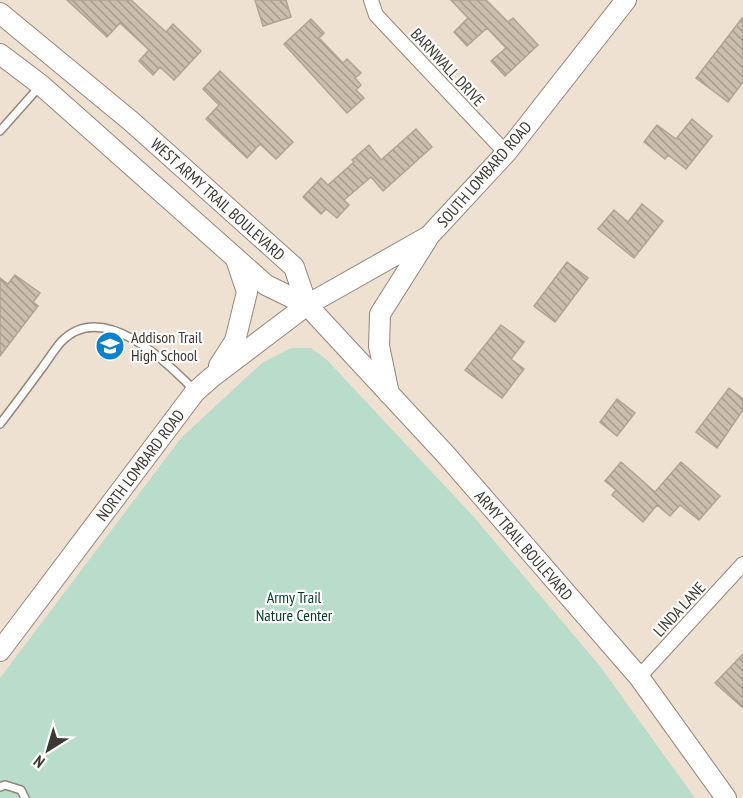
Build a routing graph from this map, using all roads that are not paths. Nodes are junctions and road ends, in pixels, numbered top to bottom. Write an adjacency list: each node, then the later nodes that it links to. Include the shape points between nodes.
1 (371, 0): 8 (street, BARNWALL DRIVE, via 376,15)
2 (626, 0): 8 (main road, SOUTH LOMBARD ROAD)
3 (0, 13): 5 (main road, WEST ARMY TRAIL BOULEVARD)
4 (0, 54): 6 (main road, WEST ARMY TRAIL BOULEVARD)
5 (61, 63): 6 (main road); 11 (main road, WEST ARMY TRAIL BOULEVARD, via 294,267)
6 (41, 85): 7 (lane); 10 (main road, WEST ARMY TRAIL BOULEVARD)
7 (0, 131)
8 (506, 153): 9 (main road, SOUTH LOMBARD ROAD)
9 (429, 236): 11 (main road, SOUTH LOMBARD ROAD); 14 (main road, via 380,314 379,346)
10 (235, 257): 11 (main road, WEST ARMY TRAIL BOULEVARD, via 266,285); 12 (main road, via 247,292 235,341)
11 (307, 305): 12 (main road, NORTH LOMBARD ROAD); 14 (main road, ARMY TRAIL BOULEVARD)
12 (212, 377): 13 (main road, NORTH LOMBARD ROAD)
13 (195, 392): 15 (lane, via 171,366 127,335 103,327 81,330 62,341); 17 (main road, NORTH LOMBARD ROAD)
14 (389, 394): 18 (main road, ARMY TRAIL BOULEVARD)
15 (0, 424)
16 (743, 564): 18 (street, LINDA LANE)
17 (0, 651)
18 (639, 677): 21 (main road, ARMY TRAIL BOULEVARD)
19 (0, 787): 20 (lane, via 21,790)
20 (25, 798)
21 (726, 798)

